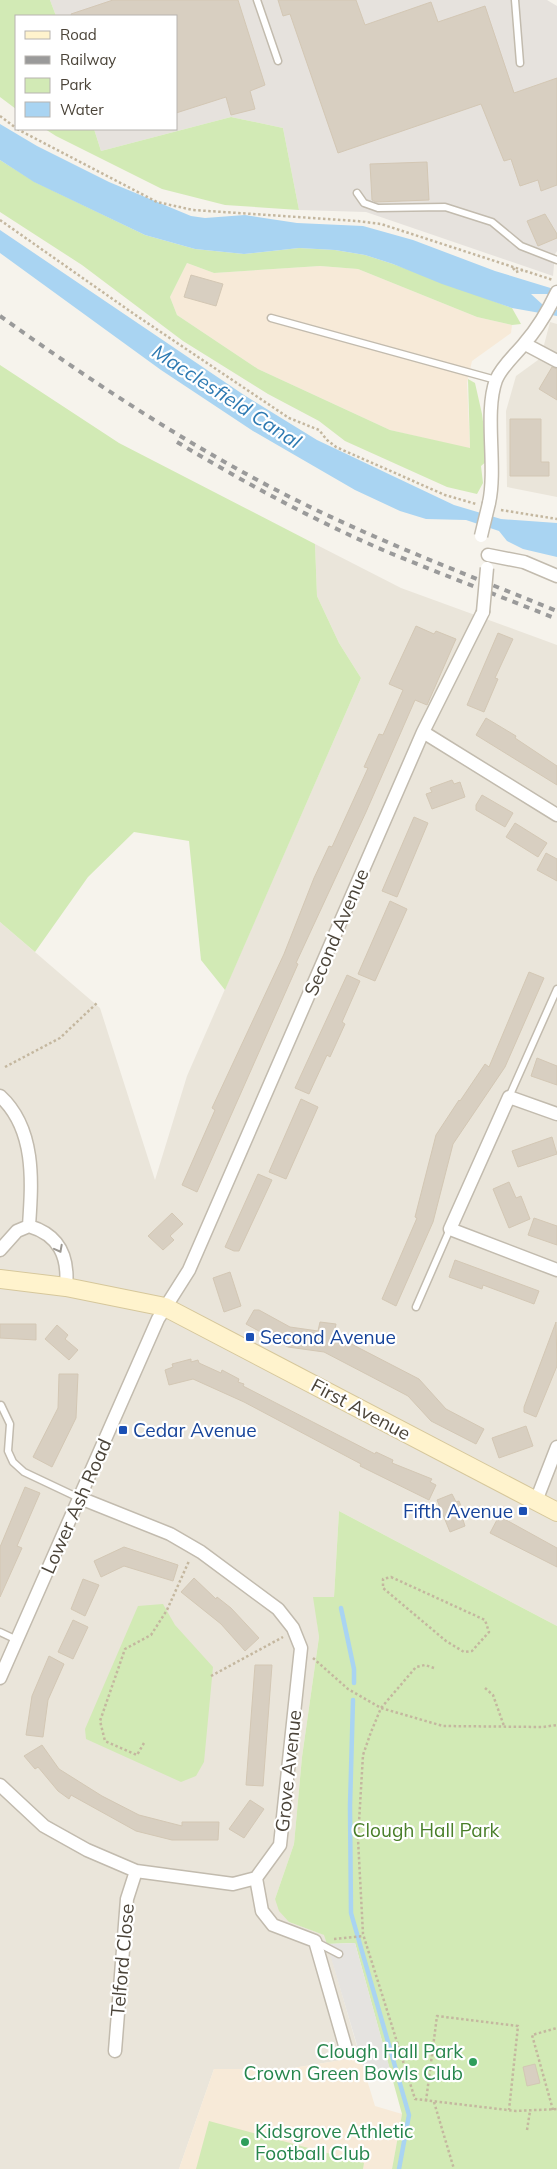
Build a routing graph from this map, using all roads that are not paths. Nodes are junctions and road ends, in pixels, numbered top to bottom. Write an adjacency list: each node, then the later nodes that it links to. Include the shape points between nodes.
1 (257, 0): 3 (lane)
2 (515, 0): 4 (lane)
3 (278, 61)
4 (520, 63)
5 (357, 193): 6 (lane, via 364,203 378,208 445,207 484,219 521,246)
6 (557, 260)
7 (557, 292): 9 (street)
8 (271, 318): 11 (lane)
9 (525, 344): 10 (street); 11 (street)
10 (557, 361)
11 (496, 380): 12 (street, bridge, via 492,408 493,485 481,536)
12 (487, 561): 13 (street, via 524,562); 14 (street, Second Avenue, bridge, via 483,612)
13 (557, 576)
14 (423, 732): 15 (street); 26 (street, Second Avenue, via 189,1270)
15 (557, 815)
16 (557, 989): 18 (lane)
17 (0, 1096): 20 (street, via 19,1120 28,1147 32,1178)
18 (509, 1097): 19 (street); 21 (street)
19 (557, 1114)
20 (29, 1226): 22 (street, via 17,1231); 25 (street, one-way to 25, via 44,1230 54,1240 65,1261)
21 (450, 1229): 23 (street); 27 (lane)
22 (0, 1250)
23 (557, 1270)
24 (0, 1280): 25 (main road)
25 (66, 1286): 26 (main road)
26 (165, 1307): 30 (street, Lower Ash Road); 31 (main road, First Avenue)
27 (416, 1307)
28 (1, 1405): 30 (lane, via 10,1424 8,1451 13,1462 24,1472)
29 (557, 1447): 31 (street)
30 (80, 1498): 34 (street, Lower Ash Road); 38 (street, Grove Avenue, via 170,1534 194,1548 278,1609 293,1628 301,1648 280,1845)
31 (536, 1501): 32 (main road, First Avenue)
32 (557, 1512)
33 (0, 1632): 34 (lane)
34 (17, 1640): 35 (street, Lower Ash Road)
35 (0, 1678)
36 (0, 1785): 37 (street, via 44,1826 87,1850)
37 (136, 1871): 38 (street, via 233,1884); 42 (street, Telford Close, via 126,1899)
38 (256, 1878): 39 (street, via 262,1911 273,1925)
39 (315, 1942): 40 (lane); 41 (street)
40 (339, 1954)
41 (346, 2049)
42 (115, 2051)

